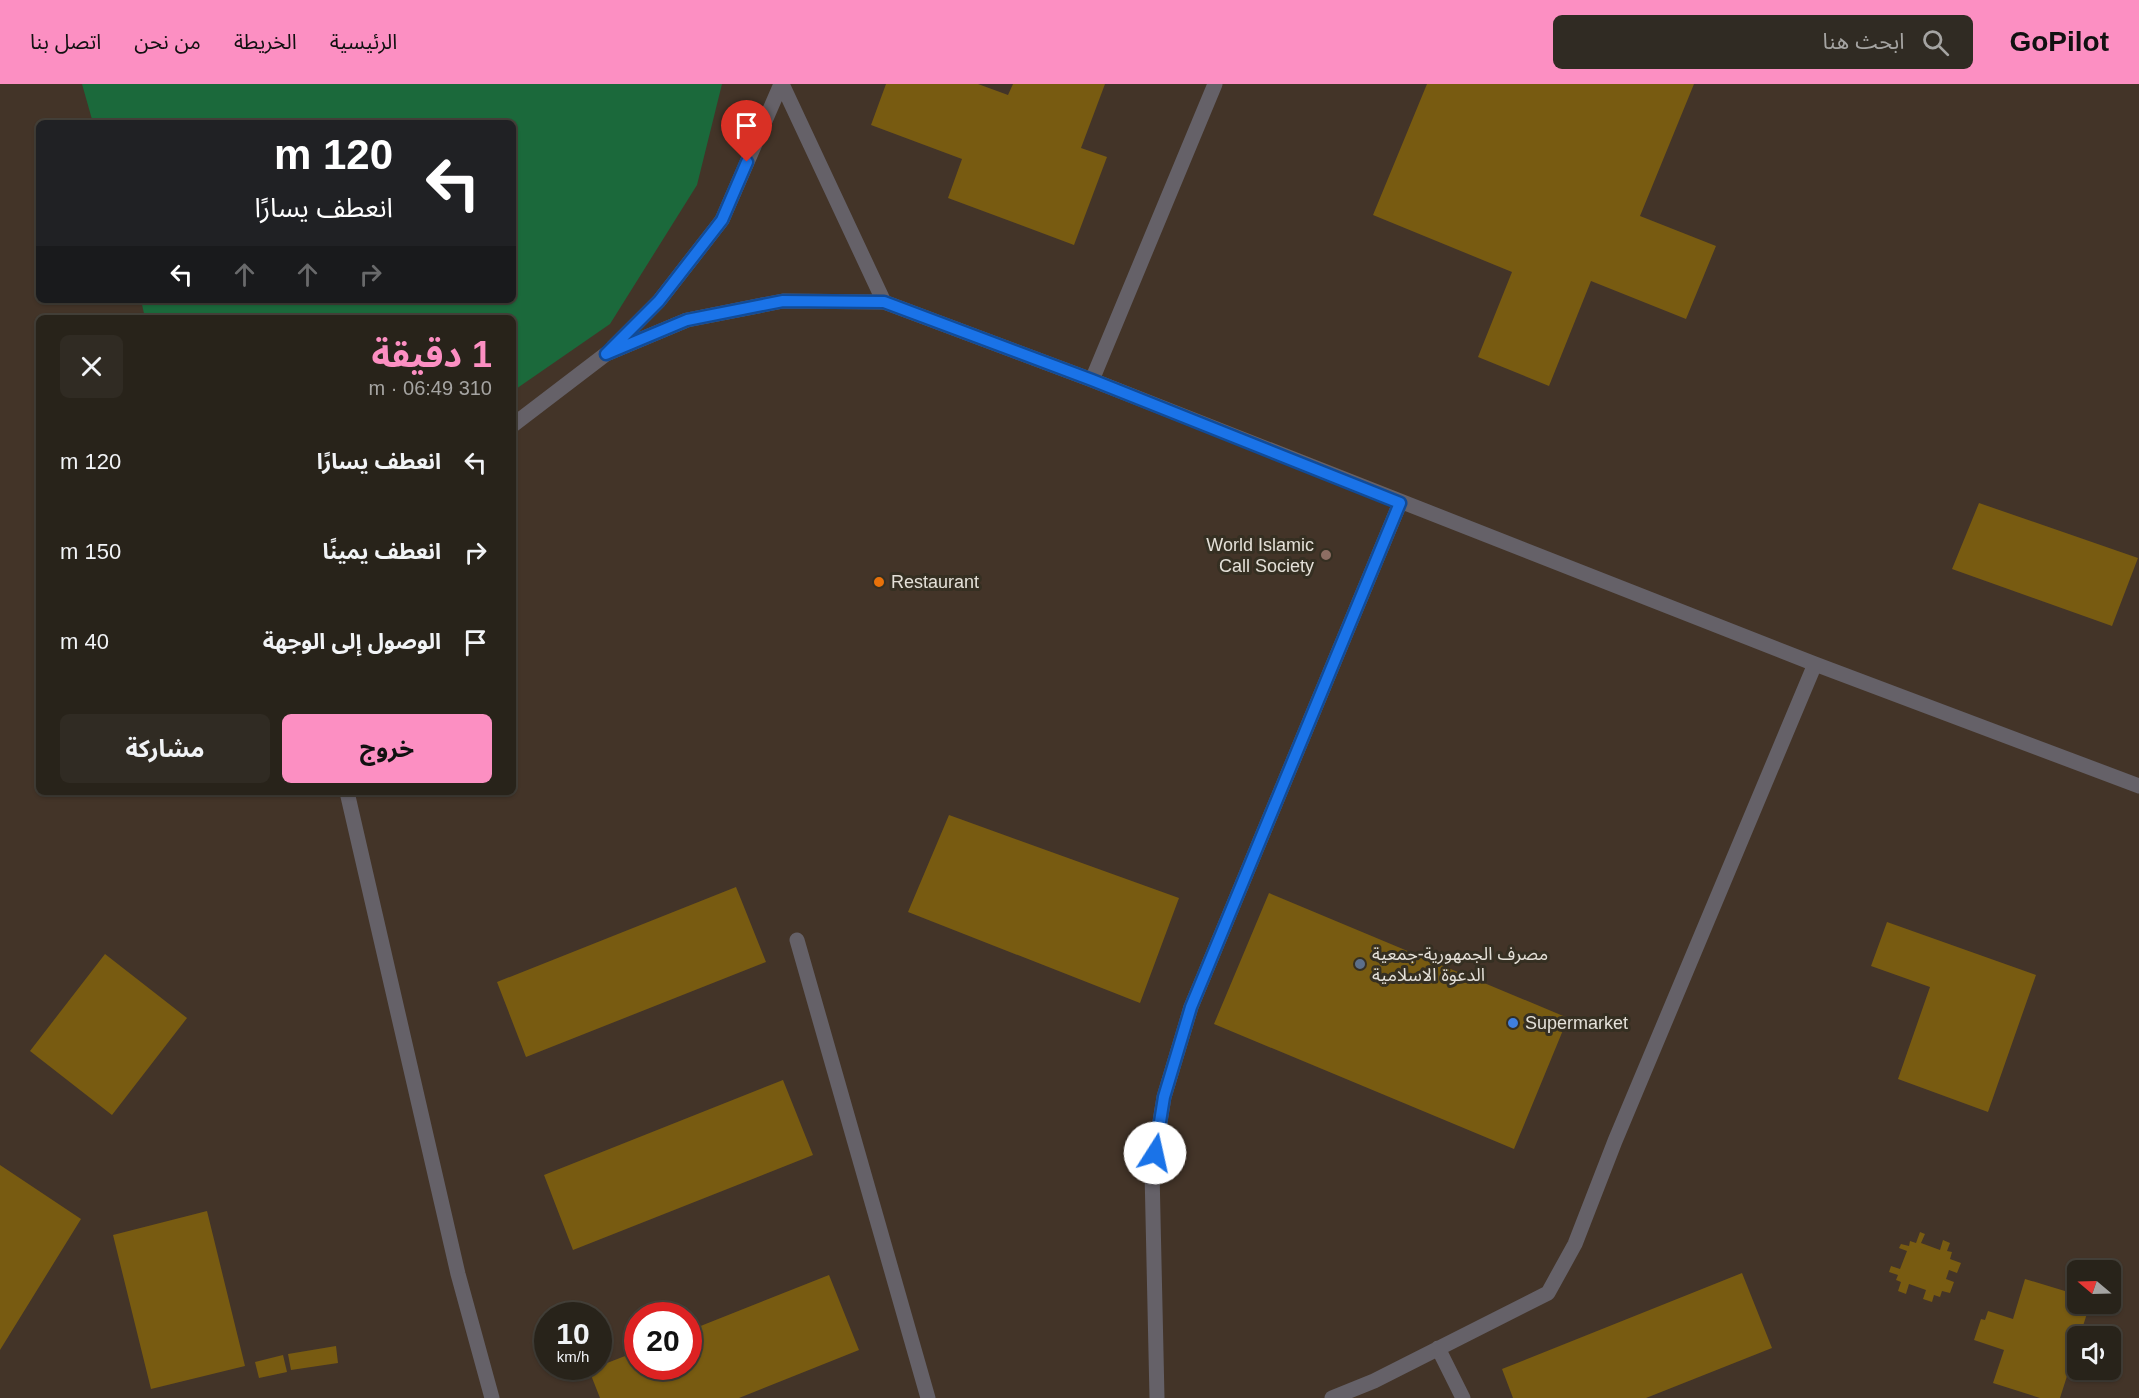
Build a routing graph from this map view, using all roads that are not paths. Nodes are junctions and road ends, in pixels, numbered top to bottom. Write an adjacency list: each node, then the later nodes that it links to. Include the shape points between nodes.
1 (781, 84): 3 (lane); 4 (lane, via 722,220 659,301)
2 (1215, 84): 5 (lane)
3 (884, 302): 4 (lane, via 783,301 687,320); 5 (lane)
4 (606, 354): 6 (lane)
5 (1092, 380): 7 (lane)
6 (516, 423)
7 (1400, 503): 8 (lane); 15 (lane, via 1191,1007 1164,1097 1152,1172)
8 (1815, 664): 9 (lane); 12 (lane, via 1575,1244 1553,1284 1548,1293)
9 (2139, 786)
10 (348, 795): 13 (lane, via 452,1252)
11 (797, 940): 14 (lane)
12 (1438, 1348): 16 (lane); 17 (lane)
13 (492, 1398)
14 (928, 1398)
15 (1157, 1398)
16 (1332, 1398)
17 (1463, 1398)

